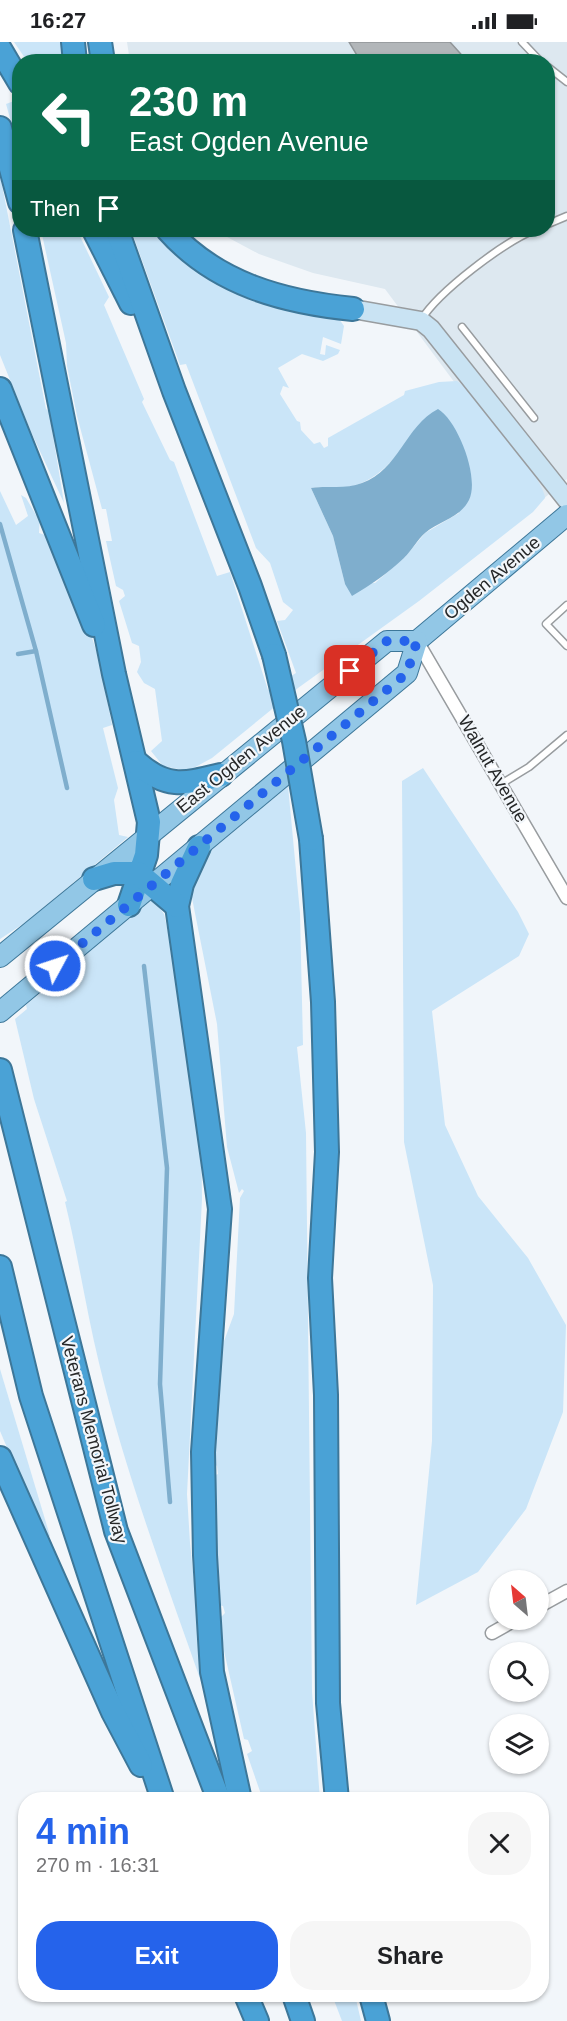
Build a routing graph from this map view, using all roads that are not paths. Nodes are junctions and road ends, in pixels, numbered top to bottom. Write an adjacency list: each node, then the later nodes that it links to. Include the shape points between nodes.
1 (522, 42): 3 (lane)
2 (0, 49): 4 (highway)
3 (533, 54)
4 (12, 69)
5 (555, 73): 6 (lane)
6 (567, 82)
7 (0, 128): 8 (highway)
8 (12, 172)
9 (26, 237): 25 (highway)
10 (97, 237): 18 (highway)
11 (119, 237): 18 (highway)
12 (175, 237): 14 (highway, via 196,257 231,279 308,305)
13 (521, 237): 15 (lane, via 431,304)
14 (353, 309): 15 (street)
15 (421, 321): 20 (street, via 443,342)
16 (462, 327): 19 (lane)
17 (0, 389): 25 (highway)
18 (174, 391): 50 (highway, bridge, via 274,655 311,839 327,1128 320,1278 326,1395 328,1703)
19 (534, 418)
20 (567, 500)
21 (567, 515): 23 (main road, Ogden Avenue)
22 (567, 605): 24 (lane, via 546,624)
23 (417, 641): 28 (main road, East Ogden Avenue, via 387,641); 29 (street, Walnut Avenue); 31 (main road, via 407,673)
24 (567, 646)
25 (114, 674): 27 (highway)
26 (567, 735): 29 (lane, via 529,767)
27 (136, 762): 28 (highway, via 153,778 172,782); 30 (highway)
28 (221, 775): 30 (main road, East Ogden Avenue)
29 (501, 784): 34 (street, Walnut Avenue)
30 (149, 834): 32 (main road, East Ogden Avenue); 33 (highway)
31 (199, 847): 33 (main road); 36 (highway, via 182,884)
32 (94, 879): 33 (highway, via 114,873); 37 (main road, East Ogden Avenue)
33 (146, 879): 35 (highway); 36 (highway)
34 (567, 898)
35 (129, 904): 38 (main road)
36 (177, 906): 49 (highway, via 220,1209 203,1452 205,1555 212,1672)
37 (0, 957)
38 (0, 1012)
39 (2, 1079): 48 (highway, Veterans Memorial Tollway, via 116,1531)
40 (0, 1267): 47 (highway, via 32,1396)
41 (0, 1458): 46 (highway, via 113,1712)
42 (567, 1591): 43 (street)
43 (549, 1601)
44 (497, 1630): 45 (street)
45 (492, 1633)
46 (157, 1792)
47 (158, 1792)
48 (216, 1792)
49 (238, 1792)
50 (336, 1792)
51 (249, 2002): 54 (highway)
52 (296, 2002): 55 (highway)
53 (373, 2002): 56 (highway)
54 (257, 2021)
55 (303, 2021)
56 (378, 2021)

